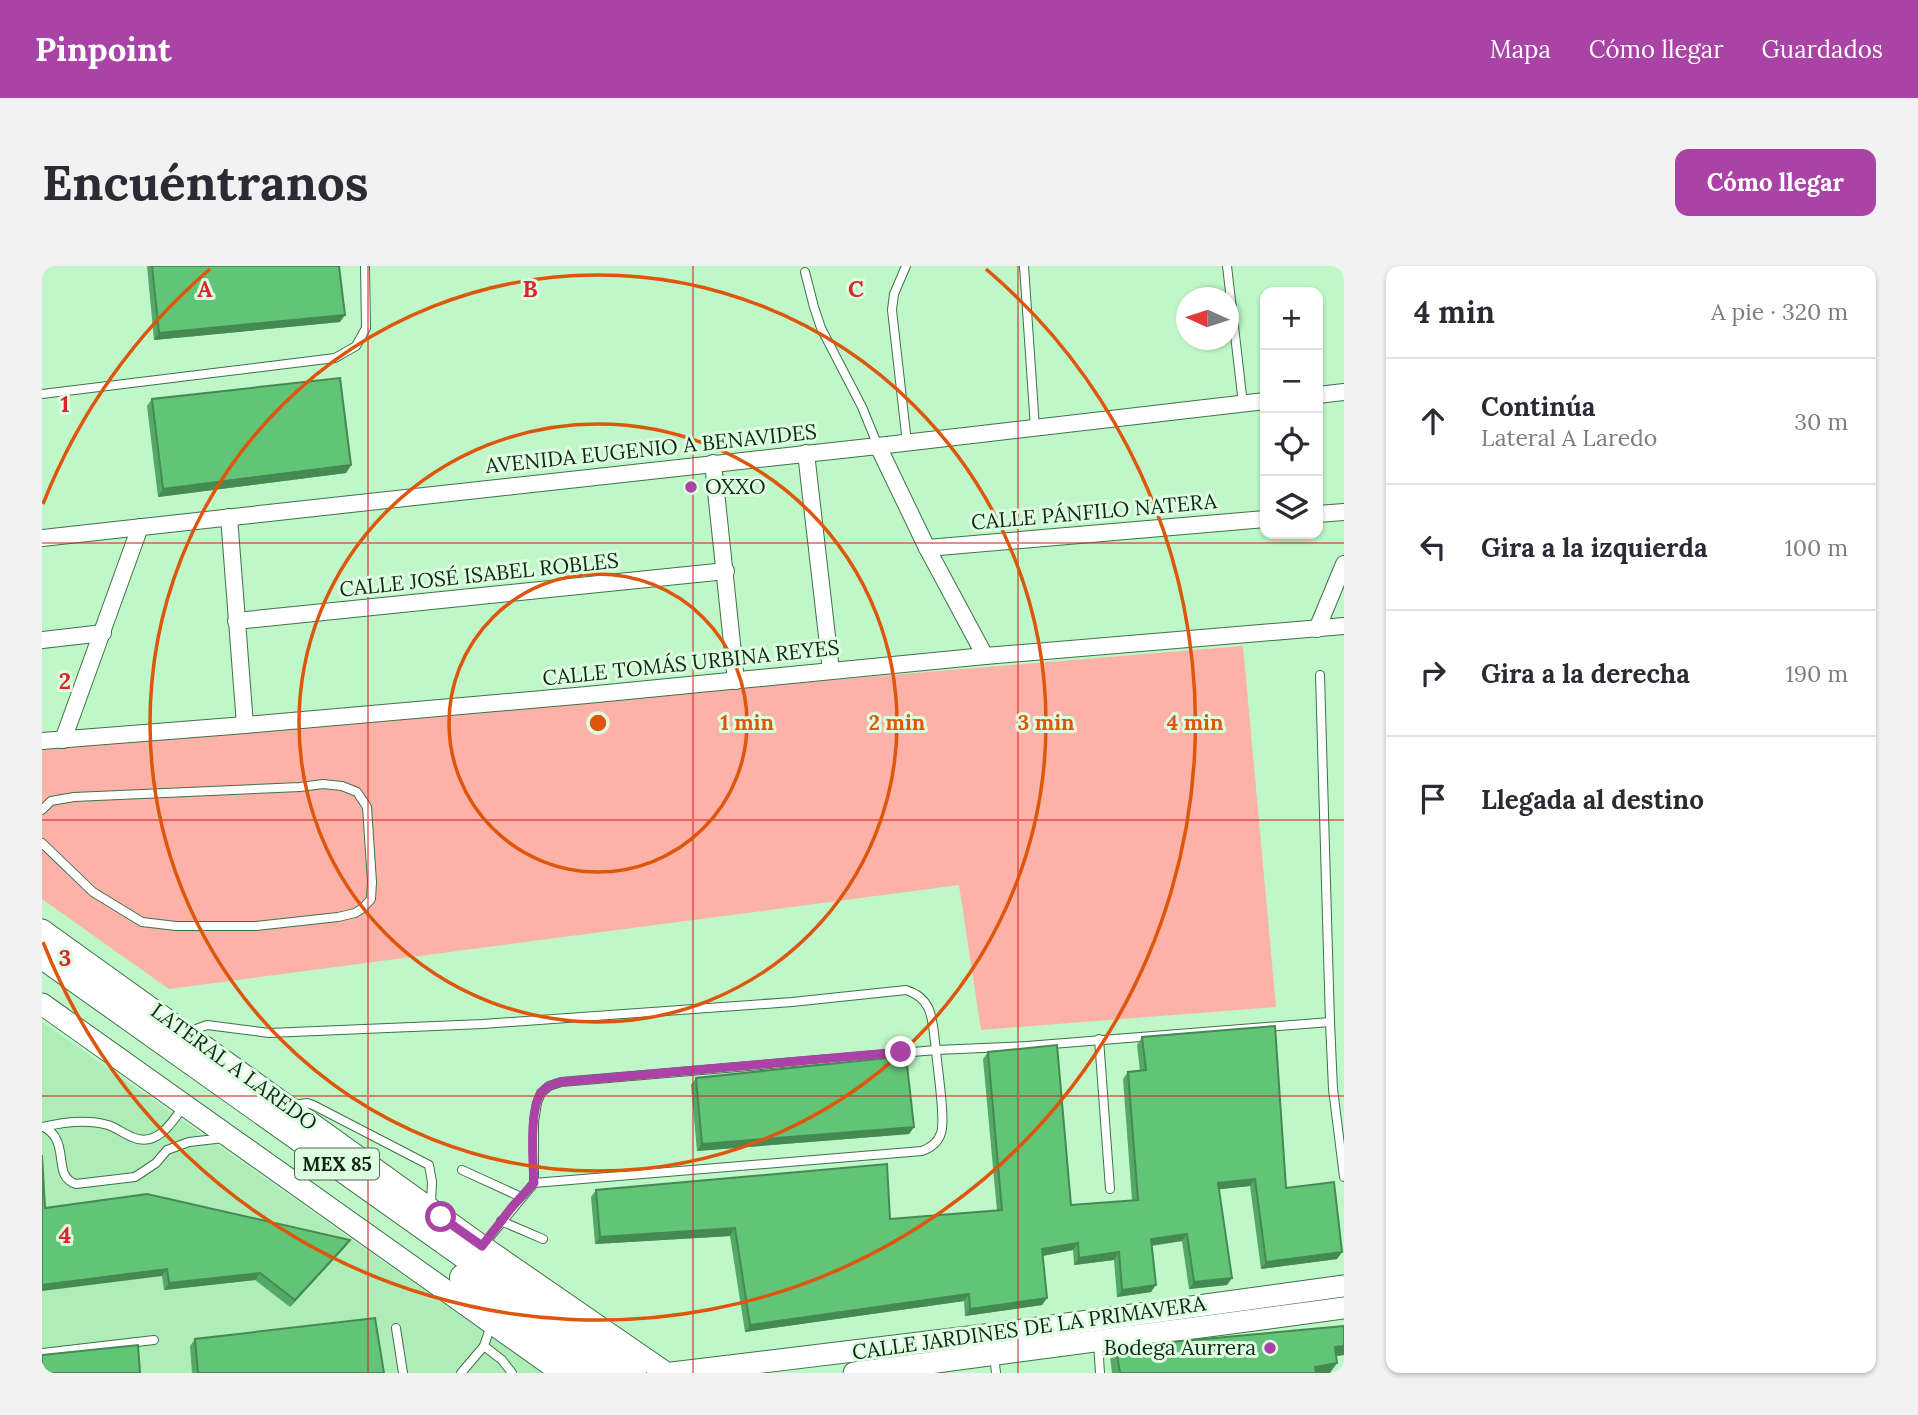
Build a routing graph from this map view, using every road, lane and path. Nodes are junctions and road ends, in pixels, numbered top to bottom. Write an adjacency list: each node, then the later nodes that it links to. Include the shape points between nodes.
1 (365, 266): 7 (lane, via 366,328 356,346 335,358)
2 (906, 266): 12 (lane, via 892,310)
3 (1024, 266): 11 (lane)
4 (1227, 266): 10 (lane)
5 (805, 272): 13 (lane, via 821,328)
6 (1344, 392): 8 (street)
7 (42, 394)
8 (1323, 394)
9 (1260, 402): 10 (street, AVENIDA EUGENIO A BENAVIDES)
10 (1243, 404): 11 (street, AVENIDA EUGENIO A BENAVIDES)
11 (1035, 428): 12 (street, AVENIDA EUGENIO A BENAVIDES)
12 (907, 443): 13 (street, AVENIDA EUGENIO A BENAVIDES)
13 (878, 446): 14 (street, AVENIDA EUGENIO A BENAVIDES); 22 (street)
14 (806, 453): 15 (street, AVENIDA EUGENIO A BENAVIDES); 31 (street)
15 (713, 463): 18 (street, AVENIDA EUGENIO A BENAVIDES); 24 (street)
16 (1344, 512): 17 (street)
17 (1323, 514)
18 (229, 517): 20 (street, AVENIDA EUGENIO A BENAVIDES); 25 (street)
19 (1260, 519): 22 (street, CALLE PÁNFILO NATERA)
20 (140, 527): 21 (street, AVENIDA EUGENIO A BENAVIDES); 28 (street)
21 (42, 538)
22 (927, 548): 30 (street)
23 (1344, 564): 27 (street)
24 (726, 571): 25 (street, CALLE JOSÉ ISABEL ROBLES); 33 (street)
25 (236, 621): 34 (street)
26 (1344, 626): 27 (street, CALLE TOMÁS URBINA REYES)
27 (1317, 629): 30 (street, CALLE TOMÁS URBINA REYES)
28 (103, 632): 29 (street); 35 (street)
29 (42, 640)
30 (985, 656): 31 (street, CALLE TOMÁS URBINA REYES)
31 (831, 671): 33 (street, CALLE TOMÁS URBINA REYES)
32 (1320, 675): 43 (lane)
33 (736, 681): 34 (street, CALLE TOMÁS URBINA REYES)
34 (245, 725): 35 (street, CALLE TOMÁS URBINA REYES)
35 (64, 740): 36 (street, CALLE TOMÁS URBINA REYES)
36 (42, 741)
37 (42, 810): 38 (lane, via 51,801 74,797 342,786 357,792 367,807 371,899 355,913 256,926 142,922 93,892)
38 (43, 847)
39 (42, 930): 44 (street, LATERAL A LAREDO)
40 (42, 954): 58 (highway, MEX 85)
41 (42, 978): 77 (highway, MEX 85)
42 (42, 1004): 47 (street)
43 (1330, 1022): 45 (lane); 54 (lane)
44 (186, 1033): 46 (lane, via 207,1025 269,1033 483,1024 906,990 918,993 928,1003); 48 (street, LATERAL A LAREDO)
45 (1099, 1039): 46 (lane); 56 (lane)
46 (936, 1050): 55 (lane, via 561,1082 549,1086 537,1103); 55 (lane, via 942,1132 922,1151)
47 (185, 1104): 50 (lane); 51 (street)
48 (287, 1106): 58 (street, LATERAL A LAREDO); 58 (lane, via 313,1105 429,1165 432,1182)
49 (43, 1127): 50 (lane, via 96,1123 138,1140); 52 (lane, via 57,1139 70,1183 135,1177)
50 (155, 1137): 52 (lane)
51 (229, 1137): 52 (lane); 65 (street)
52 (167, 1150)
53 (462, 1170): 57 (lane)
54 (1344, 1170)
55 (534, 1183): 57 (lane)
56 (1110, 1189)
57 (521, 1198): 59 (lane)
58 (426, 1216): 61 (highway, MEX 85)
59 (501, 1221): 60 (lane); 61 (lane)
60 (543, 1238)
61 (477, 1253): 78 (highway, MEX 85); 79 (street)
62 (1344, 1286): 63 (street, CALLE JARDINES DE LA PRIMAVERA)
63 (1322, 1288): 64 (street); 67 (street, CALLE JARDINES DE LA PRIMAVERA)
64 (1334, 1309): 69 (street, CALLE JARDINES DE LA PRIMAVERA)
65 (491, 1322): 70 (lane); 76 (street)
66 (396, 1328): 73 (lane)
67 (993, 1334): 72 (lane); 80 (street, CALLE JARDINES DE LA PRIMAVERA)
68 (154, 1340): 71 (lane)
69 (1098, 1342): 72 (street, CALLE JARDINES DE LA PRIMAVERA); 82 (lane)
70 (484, 1346): 74 (lane); 75 (lane)
71 (42, 1353)
72 (995, 1364): 81 (street, CALLE JARDINES DE LA PRIMAVERA)
73 (403, 1373)
74 (461, 1373)
75 (512, 1373)
76 (562, 1373)
77 (596, 1373)
78 (632, 1373)
79 (666, 1373)
80 (672, 1373)
81 (854, 1373)
82 (1100, 1373)

